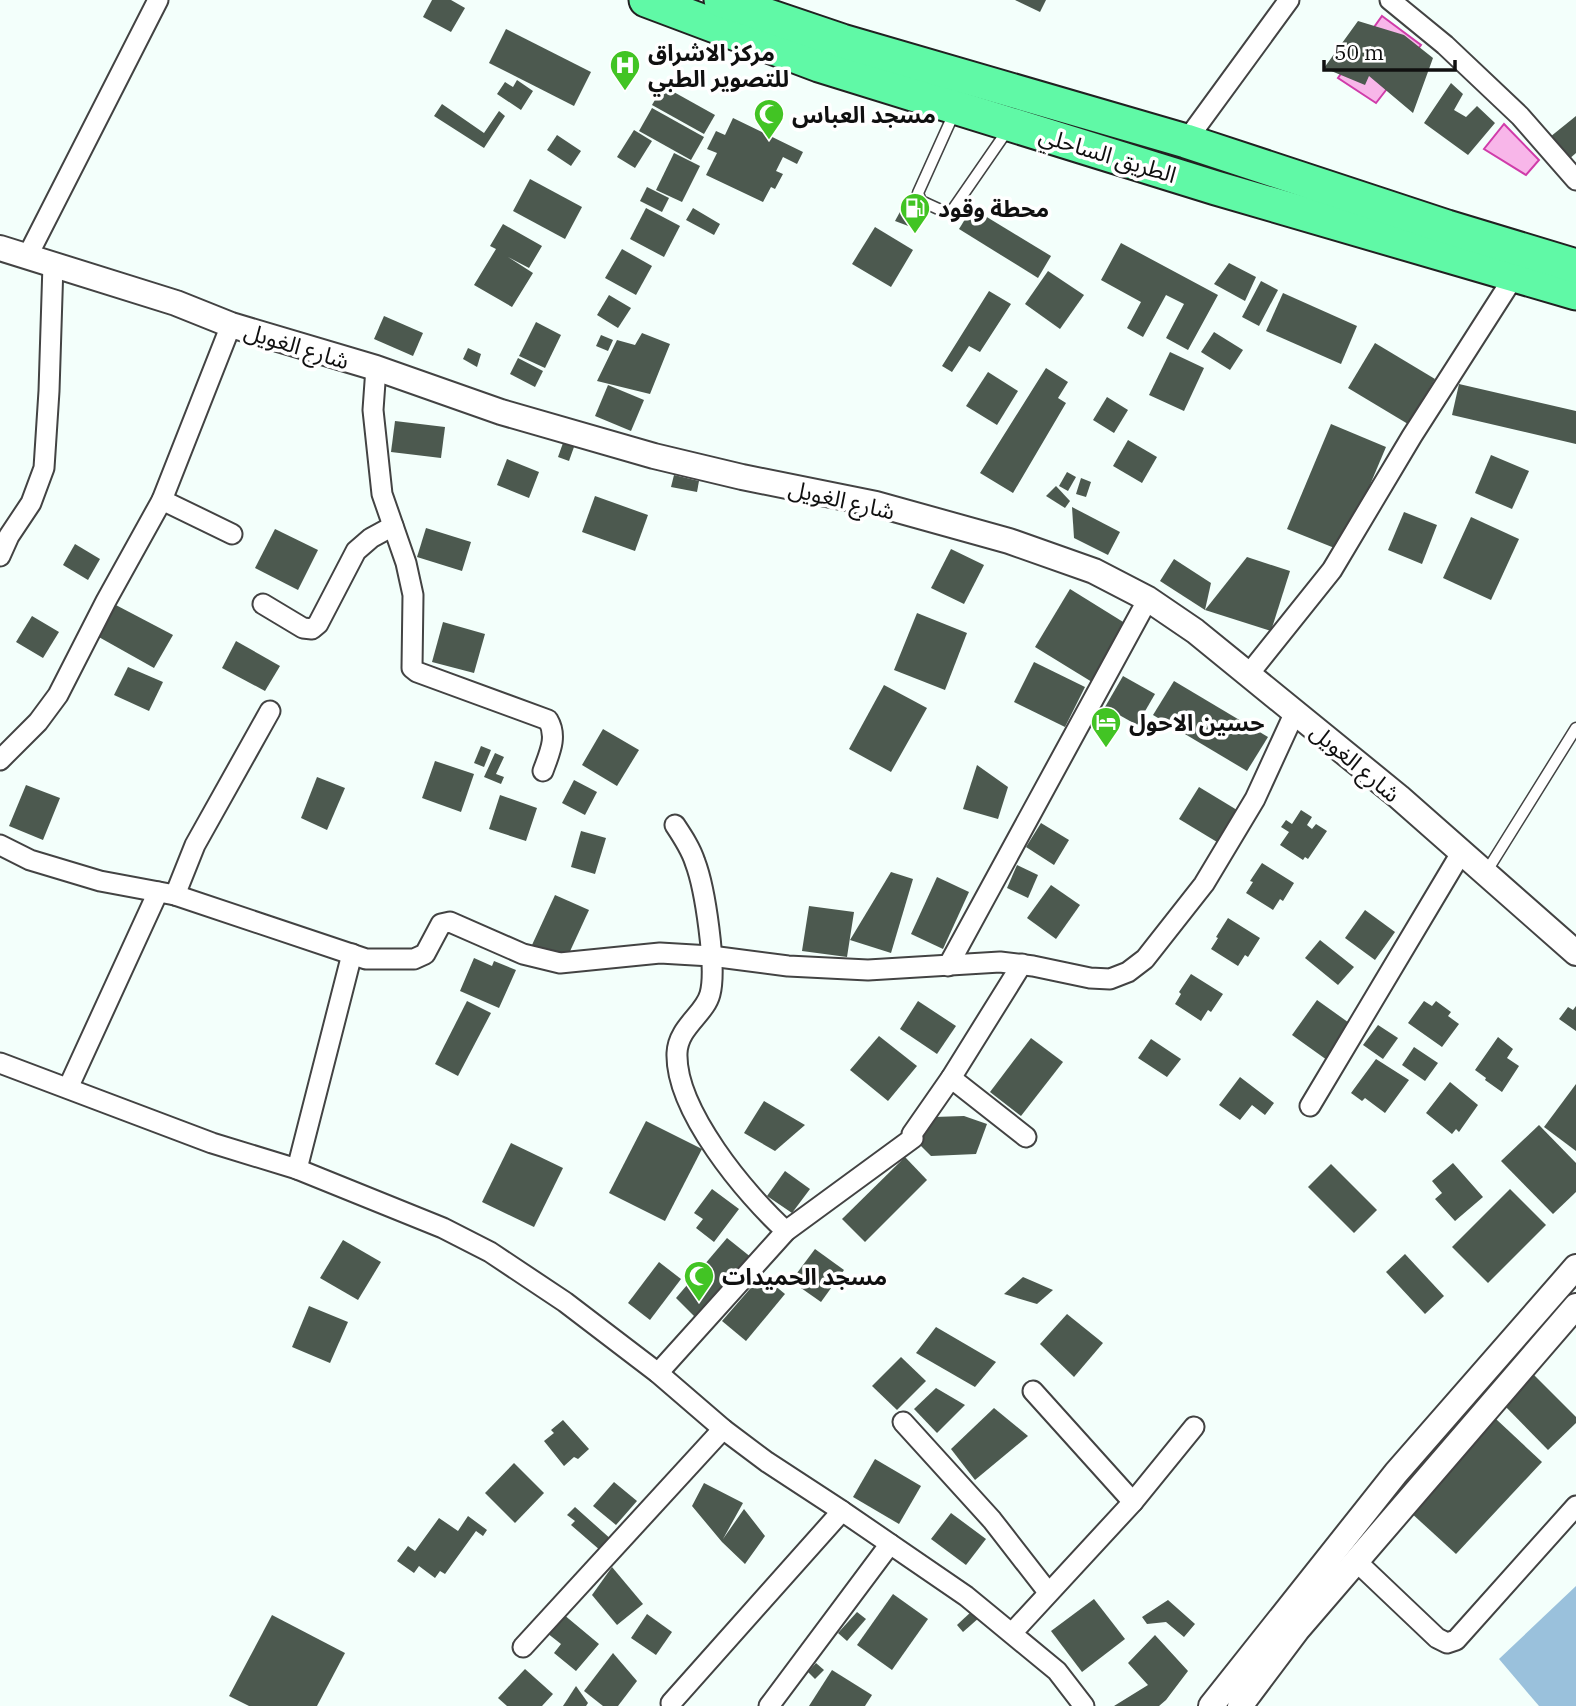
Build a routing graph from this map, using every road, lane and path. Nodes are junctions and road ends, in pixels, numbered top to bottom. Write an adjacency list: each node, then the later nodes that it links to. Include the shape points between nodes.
1 (158, 0): 11 (street)
2 (646, 0): 6 (highway, الطريق الساحلي, via 820,65)
3 (721, 0): 8 (highway, الطريق الساحلي, via 842,41)
4 (1289, 0): 8 (street)
5 (1390, 0): 9 (street, via 1520,116)
6 (956, 107): 7 (highway, الطريق الساحلي); 7 (lane, via 918,193 921,201 945,212 951,212)
7 (1011, 125): 14 (highway, الطريق الساحلي)
8 (1186, 141): 13 (highway, الطريق الساحلي)
9 (1576, 180)
10 (0, 248): 11 (street, شارع الغويل)
11 (27, 257): 12 (street, شارع الغويل)
12 (52, 264): 16 (street, شارع الغويل); 21 (street, via 44,468 31,503)
13 (1576, 267)
14 (1515, 275): 15 (highway, الطريق الساحلي); 24 (street, via 1332,570)
15 (1576, 293)
16 (231, 325): 17 (street, شارع الغويل); 18 (street)
17 (376, 368): 19 (street, via 373,410 382,494); 22 (street, شارع الغويل, via 501,412 654,456 876,504 1009,541 1094,571)
18 (162, 500): 20 (street); 28 (street, via 58,695)
19 (393, 526): 23 (street, via 356,551 312,629); 29 (street, via 413,595 412,668 548,720 554,729 553,742)
20 (232, 534)
21 (0, 556)
22 (1148, 599): 24 (street, شارع الغويل); 39 (street)
23 (263, 604)
24 (1248, 676): 26 (street, شارع الغويل)
25 (270, 711): 34 (street)
26 (1296, 712): 32 (street, شارع الغويل); 38 (street, via 1255,799 1204,884 1144,959 1128,972 1110,978)
27 (1576, 729): 33 (lane)
28 (0, 760)
29 (543, 771)
30 (675, 825): 37 (street, via 696,863)
31 (0, 845): 34 (street, via 30,860 100,881)
32 (1461, 853): 33 (street, شارع الغويل); 43 (street)
33 (1485, 874): 35 (street, شارع الغويل)
34 (167, 893): 36 (street); 42 (street)
35 (1576, 953)
36 (352, 954): 37 (street, via 366,959 414,959 425,954 445,922 523,954 560,963 660,953); 45 (street)
37 (711, 956): 39 (street, via 867,970); 46 (street, via 710,995 679,1042 682,1080 712,1146)
38 (1022, 964): 39 (street); 41 (street)
39 (948, 966)
40 (0, 1063): 42 (street)
41 (951, 1078): 44 (street); 46 (street, via 913,1138)
42 (68, 1088): 45 (street, via 212,1143)
43 (1310, 1105)
44 (1026, 1137)
45 (297, 1169): 49 (street, via 420,1218 490,1252)
46 (786, 1231): 49 (street)
47 (1576, 1267): 67 (street, via 1396,1473)
48 (1576, 1306): 58 (street)
49 (658, 1373): 53 (street)
50 (1033, 1391): 54 (street)
51 (903, 1422): 59 (street, via 992,1520)
52 (1194, 1427): 54 (street)
53 (723, 1429): 56 (street); 61 (street)
54 (1133, 1502): 59 (street)
55 (1576, 1506): 58 (street, via 1455,1640 1447,1643)
56 (842, 1510): 57 (street); 63 (street)
57 (890, 1544): 60 (street); 64 (street)
58 (1357, 1562): 68 (street, via 1297,1630)
59 (1048, 1592): 60 (street)
60 (1012, 1633): 62 (street)
61 (523, 1647)
62 (1040, 1658): 65 (street); 66 (street, via 1057,1671)
63 (671, 1703)
64 (769, 1706)
65 (1070, 1706)
66 (1084, 1706)
67 (1211, 1706)
68 (1240, 1706)

